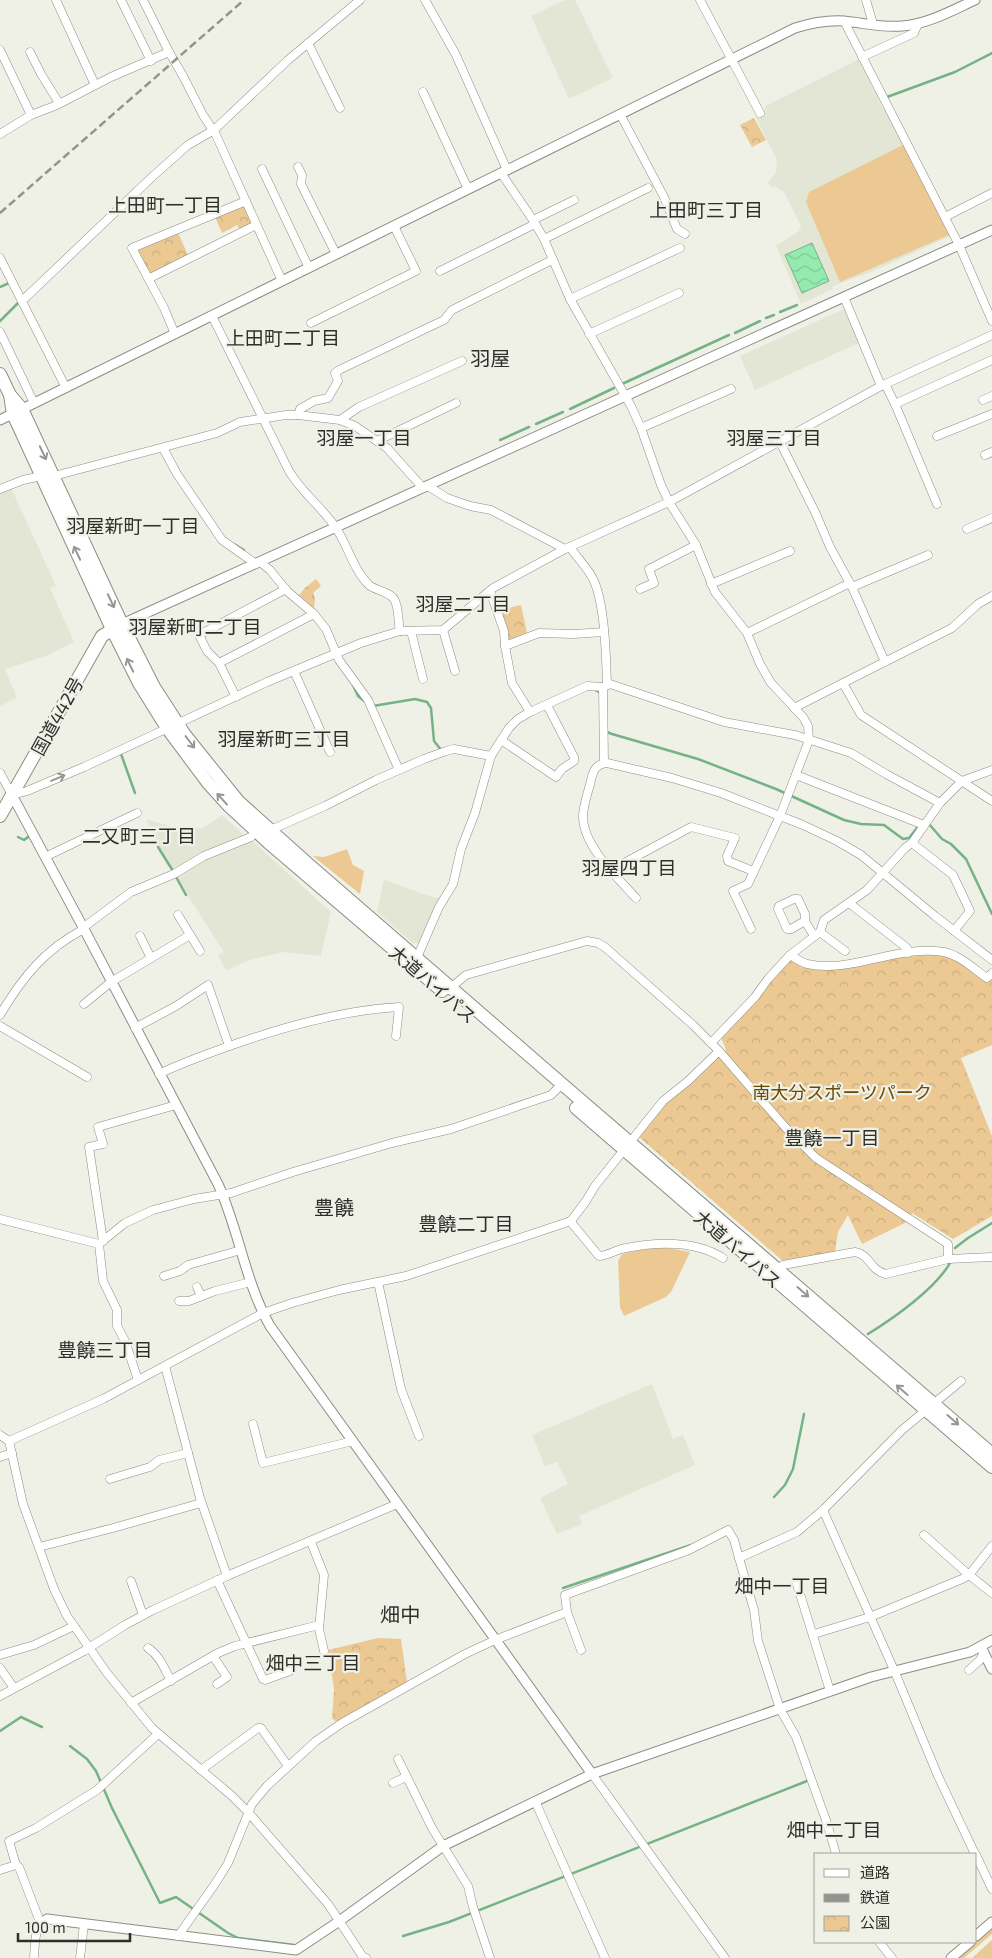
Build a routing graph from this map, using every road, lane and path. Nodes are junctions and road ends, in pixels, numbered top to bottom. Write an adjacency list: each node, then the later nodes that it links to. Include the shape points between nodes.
1 (56, 0): 19 (street)
2 (143, 0): 15 (street)
3 (360, 0): 12 (street)
4 (425, 0): 30 (street, via 456,55)
5 (700, 0): 17 (street)
6 (866, 0): 10 (street)
7 (975, 0): 11 (street)
8 (122, 1): 18 (street)
9 (844, 21): 10 (street); 16 (street); 17 (street, via 795,28)
10 (873, 24): 11 (street, via 892,27)
11 (918, 24): 16 (street, via 914,33)
12 (308, 43): 22 (street); 26 (street)
13 (0, 50): 25 (street)
14 (30, 52): 21 (street)
15 (169, 52): 18 (street); 26 (street)
16 (862, 57): 36 (street)
17 (730, 60): 23 (street); 24 (street)
18 (151, 61): 19 (street)
19 (95, 85): 21 (street)
20 (423, 92): 32 (street)
21 (59, 103): 25 (street)
22 (340, 108)
23 (760, 113)
24 (620, 114): 30 (street); 41 (street, via 664,197 677,229)
25 (31, 115): 27 (street)
26 (214, 130): 35 (street); 55 (street, via 188,145 152,177)
27 (0, 134)
28 (298, 167): 45 (street, via 302,175 301,184)
29 (262, 168): 48 (street)
30 (504, 172): 32 (street); 37 (street)
31 (648, 188): 42 (street)
32 (468, 190): 39 (street)
33 (992, 193): 36 (street)
34 (574, 200): 37 (street)
35 (246, 202): 38 (street); 50 (street, via 132,248)
36 (945, 218): 43 (street)
37 (534, 222): 42 (street); 49 (street)
38 (256, 225): 50 (street); 51 (street)
39 (394, 226): 45 (street); 58 (street, via 416,271)
40 (992, 230): 43 (street)
41 (685, 234)
42 (544, 239): 47 (street)
43 (959, 245): 53 (street); 57 (street)
44 (680, 248): 54 (street)
45 (336, 254): 48 (street)
46 (0, 258): 55 (street)
47 (552, 260): 54 (street); 77 (street, via 452,310 444,320 335,372 338,381 328,398 307,404)
48 (309, 268): 51 (street)
49 (440, 271)
50 (150, 278): 60 (street)
51 (282, 281): 56 (street)
52 (679, 293): 61 (street)
53 (844, 297): 66 (street); 69 (street)
54 (570, 299): 61 (street)
55 (22, 301): 67 (street)
56 (212, 316): 60 (street); 78 (street)
57 (992, 321)
58 (311, 323)
59 (0, 332): 72 (street)
60 (175, 334): 67 (street)
61 (589, 334): 69 (street)
62 (992, 334): 66 (street)
63 (992, 360): 74 (street)
64 (462, 361): 79 (street, via 359,407)
65 (0, 374): 76 (highway, 大道バイパス, via 10,395)
66 (883, 385): 74 (street); 82 (street)
67 (66, 388): 72 (street)
68 (731, 389): 80 (street)
69 (626, 396): 80 (street); 86 (street)
70 (992, 396): 71 (street)
71 (983, 400)
72 (34, 403): 76 (street)
73 (456, 403): 83 (street)
74 (895, 404): 89 (street)
75 (992, 414): 81 (street)
76 (8, 415): 85 (highway, 大道バイパス)
77 (298, 415): 78 (street); 79 (street)
78 (263, 419): 84 (street, via 240,422 217,433); 91 (street, via 295,481)
79 (340, 420): 83 (street)
80 (642, 428): 88 (street)
81 (937, 436)
82 (779, 440): 88 (street); 99 (street)
83 (377, 441): 86 (street)
84 (164, 448): 85 (street); 97 (street, via 177,474 222,540)
85 (48, 476): 87 (street, via 23,480); 105 (highway, 大道バイパス)
86 (425, 487): 91 (street); 94 (street, via 447,498 491,510)
87 (0, 489)
88 (669, 502): 93 (street); 94 (street)
89 (937, 504)
90 (992, 518): 92 (street)
91 (336, 528): 97 (street); 107 (street, via 357,569 370,585 396,601)
92 (967, 529)
93 (696, 545): 98 (street); 101 (street, via 649,569 654,583)
94 (568, 548): 102 (street); 109 (street, via 597,587)
95 (790, 551): 98 (street)
96 (928, 555): 99 (street)
97 (258, 563): 100 (street, via 270,570); 105 (street)
98 (711, 584): 110 (street)
99 (851, 585): 110 (street); 113 (street)
100 (286, 589): 104 (street); 114 (street, via 199,635 207,651)
101 (640, 589)
102 (490, 591): 106 (street); 111 (street, via 504,631)
103 (992, 596): 113 (street, via 952,628)
104 (314, 614): 112 (street, via 326,629); 114 (street)
105 (117, 627): 124 (highway, 大道バイパス, via 139,684); 135 (highway, 国道442号, via 102,636)
106 (443, 630): 108 (street); 116 (street)
107 (400, 631): 108 (street); 112 (street)
108 (411, 631): 117 (street)
109 (604, 632): 111 (street, via 539,633); 119 (street)
110 (747, 633): 122 (street, via 765,675)
111 (505, 646): 123 (street, via 512,682)
112 (336, 653): 115 (street); 130 (street, via 368,700)
113 (885, 662): 118 (street)
114 (220, 663): 120 (street)
115 (294, 671): 120 (street); 127 (street)
116 (455, 671)
117 (423, 678)
118 (843, 683): 122 (street); 134 (street, via 861,715)
119 (605, 686): 121 (street, via 587,686); 126 (street, via 613,685 724,722); 129 (street)
120 (236, 697): 124 (street)
121 (547, 705): 123 (street); 125 (street, via 574,757 574,761 556,777)
122 (794, 708): 126 (street, via 808,726)
123 (530, 712): 125 (street, via 518,719)
124 (172, 726): 135 (street, one-way to 124, via 84,767); 142 (highway, 大道バイパス)
125 (501, 740): 128 (street)
126 (809, 740): 133 (street); 137 (street, via 856,754)
127 (330, 752)
128 (491, 756): 130 (street, via 454,749); 165 (street, via 453,884)
129 (604, 763): 140 (street, via 672,778); 146 (street, via 593,772 583,822 594,849)
130 (399, 770): 143 (street, via 275,828)
131 (992, 770): 134 (street)
132 (0, 773): 135 (street)
133 (796, 775): 140 (street); 141 (street)
134 (962, 781): 136 (street); 137 (street)
135 (12, 795): 139 (highway, 国道442号); 145 (street)
136 (992, 801)
137 (940, 803): 141 (street)
138 (137, 813): 145 (street)
139 (0, 816)
140 (780, 816): 147 (street); 148 (street, via 850,848)
141 (924, 825): 144 (street)
142 (258, 827): 143 (highway, 大道バイパス); 153 (street, via 252,837 204,856 174,874 132,892)
143 (271, 838): 165 (highway, 大道バイパス)
144 (912, 843): 148 (street); 155 (street, via 954,875 970,911)
145 (45, 857): 153 (street)
146 (611, 870): 147 (street, via 690,827 735,838 728,861); 149 (street)
147 (753, 871): 154 (street, via 748,884 733,892)
148 (881, 872): 150 (street); 155 (street)
149 (636, 898)
150 (849, 903): 156 (street, via 824,920); 161 (street, via 908,948)
151 (178, 915): 158 (street)
152 (806, 921): 156 (street)
153 (84, 928): 167 (street); 170 (street, via 33,968)
154 (750, 929)
155 (954, 931): 164 (street)
156 (817, 934): 159 (street); 162 (street)
157 (140, 936): 163 (street)
158 (190, 936): 160 (street); 163 (street)
159 (845, 951)
160 (200, 952)
161 (908, 953): 162 (street, via 827,967 805,964); 166 (street, via 946,953 961,959 987,978)
162 (790, 955): 174 (street)
163 (151, 958): 167 (street)
164 (992, 960)
165 (416, 963): 168 (highway, 大道バイパス)
166 (992, 973)
167 (112, 982): 169 (street); 172 (street)
168 (448, 991): 174 (street, via 466,975 593,942 606,948); 179 (highway, 大道バイパス)
169 (84, 1004)
170 (0, 1015)
171 (0, 1026): 178 (street)
172 (135, 1028): 175 (street, via 208,985); 177 (street)
173 (396, 1036): 175 (street, via 399,1007 336,1014)
174 (711, 1042): 176 (street)
175 (228, 1046): 177 (street, via 186,1060)
176 (719, 1051): 181 (street, via 663,1101); 189 (street, via 816,1158 948,1244)
177 (159, 1074): 180 (street)
178 (87, 1077)
179 (559, 1088): 181 (highway, 大道バイパス); 182 (street, via 551,1095 451,1129 392,1143)
180 (176, 1105): 182 (street); 185 (street, via 98,1127 102,1144 89,1148)
181 (628, 1147): 184 (street); 190 (highway, 大道バイパス); 201 (highway, 大道バイパス, one-way to 181)
182 (223, 1194): 185 (street, via 145,1212 124,1223); 186 (street)
183 (0, 1219): 185 (street)
184 (570, 1221): 187 (street, via 599,1256 664,1243 709,1251); 193 (street, via 425,1271)
185 (101, 1242): 199 (street, via 103,1281 117,1310 117,1326 126,1341)
186 (240, 1250): 191 (street, via 188,1265); 192 (street)
187 (723, 1258)
188 (992, 1258): 189 (street)
189 (948, 1259): 190 (street, via 886,1274 878,1272 862,1253 855,1252 783,1265)
190 (778, 1271): 201 (highway, 大道バイパス, one-way to 201)
191 (164, 1276)
192 (251, 1282): 195 (street); 197 (street)
193 (378, 1282): 197 (street, via 309,1298); 204 (street, via 401,1389)
194 (197, 1287): 195 (street)
195 (201, 1296): 196 (street)
196 (179, 1301)
197 (263, 1313): 198 (street); 206 (street)
198 (165, 1366): 199 (street); 208 (street)
199 (138, 1380): 205 (street)
200 (961, 1381): 201 (street)
201 (929, 1406): 209 (highway, 大道バイパス, one-way to 209); 211 (highway, 大道バイパス); 215 (street)
202 (253, 1424): 206 (street, via 263,1463)
203 (0, 1434): 205 (street)
204 (419, 1436)
205 (9, 1441): 207 (street)
206 (353, 1441): 214 (street)
207 (12, 1453): 210 (street); 219 (street, via 23,1504)
208 (188, 1453): 212 (street, via 159,1460 150,1467); 213 (street)
209 (992, 1454)
210 (0, 1457)
211 (992, 1467)
212 (110, 1480)
213 (201, 1503): 219 (street); 222 (street)
214 (397, 1504): 217 (street); 233 (street)
215 (823, 1510): 220 (street, via 797,1532); 229 (street)
216 (924, 1534): 221 (street)
217 (311, 1542): 222 (street); 230 (street, via 324,1575)
218 (992, 1546): 221 (street)
219 (39, 1547): 231 (street, via 58,1600)
220 (739, 1558): 227 (street, via 728,1530 689,1550 564,1595); 253 (street, via 754,1610 758,1641)
221 (968, 1575): 226 (street); 229 (street)
222 (227, 1576): 223 (street)
223 (217, 1580): 228 (street); 234 (street)
224 (131, 1581): 228 (street)
225 (796, 1581): 232 (street)
226 (992, 1593)
227 (567, 1612): 233 (street); 238 (street)
228 (143, 1615): 236 (street)
229 (870, 1617): 232 (street); 244 (street)
230 (319, 1625): 234 (street); 239 (street)
231 (74, 1626): 236 (street); 240 (street, via 34,1645)
232 (814, 1634): 250 (street)
233 (495, 1640): 256 (street, via 456,1658 342,1723); 258 (street)
234 (246, 1644): 241 (street); 246 (street, via 262,1679)
235 (987, 1646): 243 (street); 244 (street); 245 (street, via 980,1660)
236 (90, 1647): 249 (street); 252 (street)
237 (148, 1648): 247 (street, via 155,1653)
238 (581, 1650)
239 (324, 1651)
240 (0, 1655)
241 (213, 1656): 247 (street); 248 (street, via 227,1677)
242 (0, 1668): 249 (street)
243 (992, 1669)
244 (894, 1670): 250 (street); 265 (street)
245 (969, 1670)
246 (290, 1671)
247 (171, 1681): 252 (street)
248 (217, 1684)
249 (14, 1688): 251 (street)
250 (830, 1691): 253 (street)
251 (0, 1696)
252 (131, 1703): 254 (street)
253 (780, 1709): 258 (street); 264 (street, via 796,1737)
254 (158, 1734): 257 (street); 267 (street, via 97,1790 9,1841)
255 (398, 1759): 259 (street)
256 (288, 1766): 257 (street, via 258,1728); 262 (street, via 267,1786)
257 (201, 1770): 262 (street)
258 (592, 1774): 261 (street); 283 (street)
259 (406, 1777): 260 (street); 263 (street)
260 (393, 1783)
261 (535, 1801): 263 (street); 282 (street)
262 (248, 1812): 271 (street, via 328,1904); 275 (street, via 228,1863)
263 (443, 1846): 271 (street); 281 (street, via 468,1886)
264 (836, 1853)
265 (974, 1853)
266 (977, 1859): 269 (street)
267 (16, 1865): 268 (street); 270 (street)
268 (0, 1870)
269 (992, 1889)
270 (43, 1921): 273 (street); 278 (street)
271 (338, 1922): 275 (street, via 296,1950); 280 (street)
272 (992, 1922): 274 (street)
273 (84, 1924): 275 (street); 279 (street)
274 (977, 1935)
275 (178, 1936)
276 (880, 1943): 284 (street)
277 (969, 1943): 285 (street)
278 (34, 1958)
279 (80, 1958)
280 (366, 1958)
281 (490, 1958)
282 (605, 1958)
283 (725, 1958)
284 (892, 1958)
285 (951, 1958)

